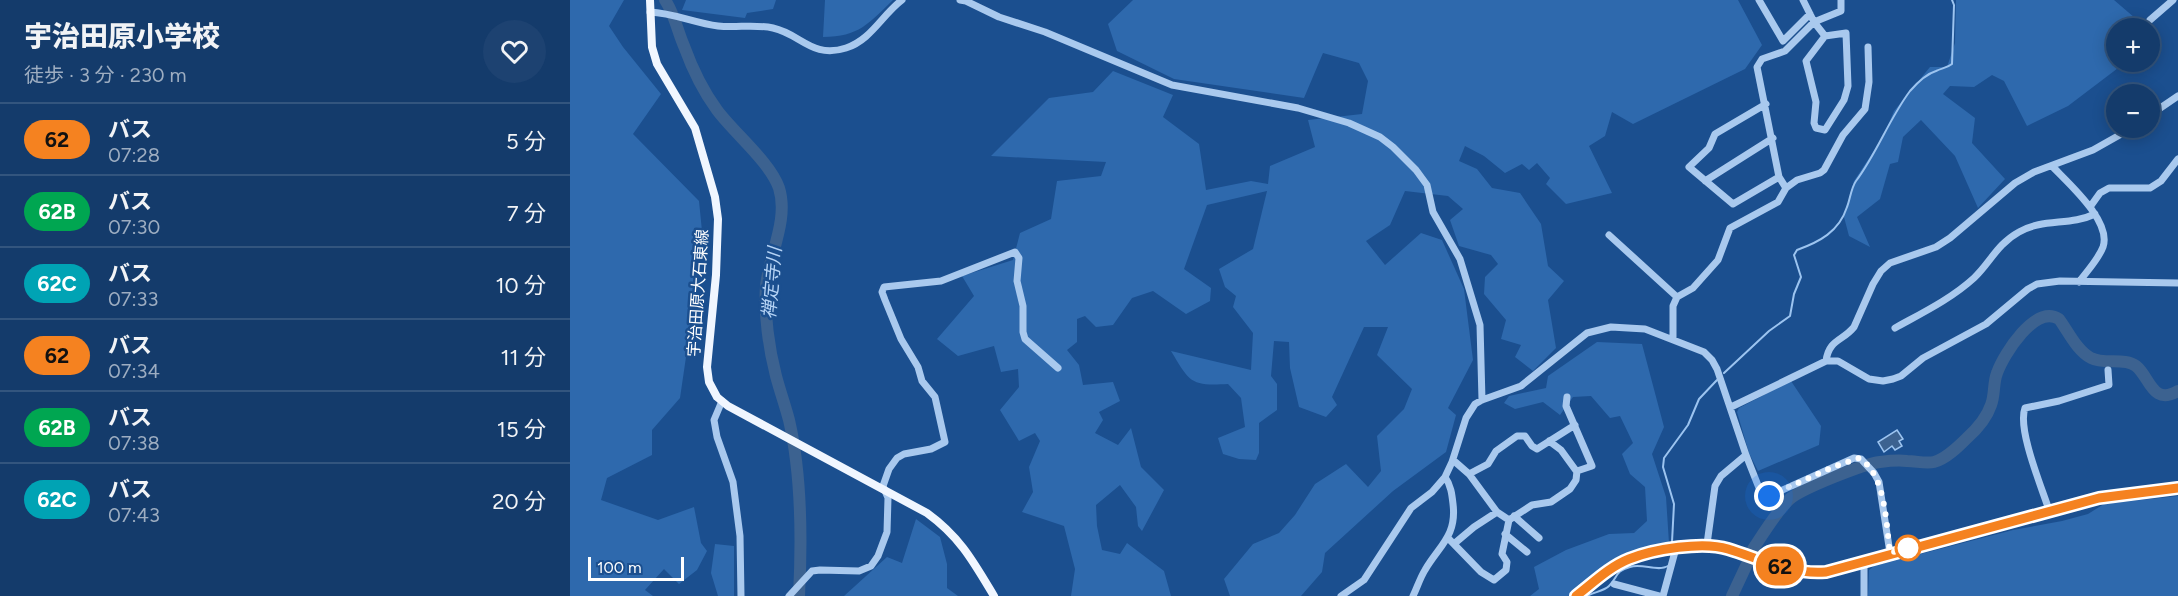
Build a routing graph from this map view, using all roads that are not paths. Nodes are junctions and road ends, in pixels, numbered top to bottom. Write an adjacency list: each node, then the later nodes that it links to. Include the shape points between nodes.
1 (650, 0): 8 (main road, 宇治田原大石東線)
2 (902, 0): 8 (street, via 865,38 829,51 812,48 774,28 716,26)
3 (960, 0): 36 (street, via 1172,85 1298,108 1349,123 1393,147 1427,185 1433,212 1460,259 1480,325)
4 (1759, 0): 9 (street, via 1784,41)
5 (1803, 0): 9 (street)
6 (1841, 0): 11 (street, via 1841,11)
7 (2173, 0): 10 (street)
8 (650, 12): 37 (main road, 宇治田原大石東線, via 657,64 695,128 715,197 716,275 707,367 709,382)
9 (1810, 14): 11 (street)
10 (2152, 18)
11 (1814, 22): 12 (street); 15 (street, via 1785,51 1762,59 1757,67)
12 (1825, 36): 12 (street, via 1806,61 1816,102 1814,123 1820,130 1825,130 1848,86 1846,33)
13 (1868, 47): 23 (street, via 1865,109 1843,135 1824,170)
14 (2178, 96): 16 (street)
15 (1766, 104): 17 (street); 22 (street, via 1715,134 1709,148 1689,167)
16 (2160, 108)
17 (1773, 138): 21 (street); 22 (street)
18 (2114, 138): 20 (street)
19 (2178, 159): 24 (street, via 2161,181 2150,188 2109,188 2100,192)
20 (2052, 166): 24 (street); 32 (street, via 2015,183 1950,238 1885,267 1851,332 1831,345)
21 (1779, 177): 22 (street, via 1732,204); 23 (street)
22 (1705, 181)
23 (1786, 188): 29 (street, via 1778,202 1730,228 1718,260 1694,288)
24 (2090, 207): 25 (street)
25 (2095, 214): 27 (street, via 2104,239 2097,259); 30 (street, via 2074,222 2031,225 2016,233 1965,285)
26 (1610, 235): 29 (street)
27 (2079, 282): 28 (street); 32 (street, via 2047,282 2028,289 1986,324 1893,379 1869,379 1838,361)
28 (2178, 283)
29 (1677, 297): 31 (street, via 1673,306)
30 (1895, 328)
31 (1673, 339): 36 (street, via 1645,329 1594,330 1521,386); 38 (street, via 1704,352 1712,360)
32 (1826, 360): 38 (street)
33 (1058, 368): 47 (street, via 1025,339 1017,281 1019,258 1015,252 941,281 884,287 882,292 901,339 922,381 935,397 945,442 897,458 889,469)
34 (2108, 370): 48 (street, via 2109,385 2025,408 2022,416 2030,453)
35 (1567, 397): 39 (street, via 1566,406)
36 (1482, 400): 42 (street, via 1466,418)
37 (722, 401): 47 (main road); 61 (street, via 714,420 734,482)
38 (1731, 407): 41 (street)
39 (1575, 425): 40 (street); 43 (street, via 1592,466)
40 (1549, 441): 43 (street, via 1562,450); 44 (street, via 1535,449 1525,436 1517,436 1496,451 1488,464)
41 (1746, 455): 55 (street, via 1715,486); 58 (street, via 1761,493 1767,496 1854,458 1864,461 1879,482)
42 (1453, 460): 44 (street); 45 (street)
43 (1576, 472): 50 (street, via 1573,486 1551,502 1532,505)
44 (1469, 474): 49 (street)
45 (1445, 477): 52 (street, via 1454,512); 64 (street, via 1411,508 1364,580)
46 (2178, 488): 48 (highway, via 2099,498)
47 (885, 491): 62 (street, via 887,532 871,566 859,571 812,571); 63 (main road, via 947,527)
48 (2049, 510): 58 (highway)
49 (1497, 512): 50 (street); 54 (street)
50 (1512, 518): 51 (street); 53 (street)
51 (1505, 534): 54 (street, via 1502,554 1508,566 1497,580 1481,572); 57 (street)
52 (1448, 538): 54 (street); 65 (street, via 1425,570)
53 (1539, 538)
54 (1455, 543)
55 (1707, 544): 56 (highway); 59 (highway, via 1803,572 1826,572)
56 (1676, 548): 66 (highway, via 1630,559); 67 (street)
57 (1527, 552)
58 (1890, 553): 59 (highway)
59 (1864, 562): 68 (street)
60 (1614, 584): 67 (street)
61 (741, 596)
62 (789, 596)
63 (994, 596)
64 (1341, 596)
65 (1413, 596)
66 (1576, 596)
67 (1661, 596)
68 (1864, 596)

